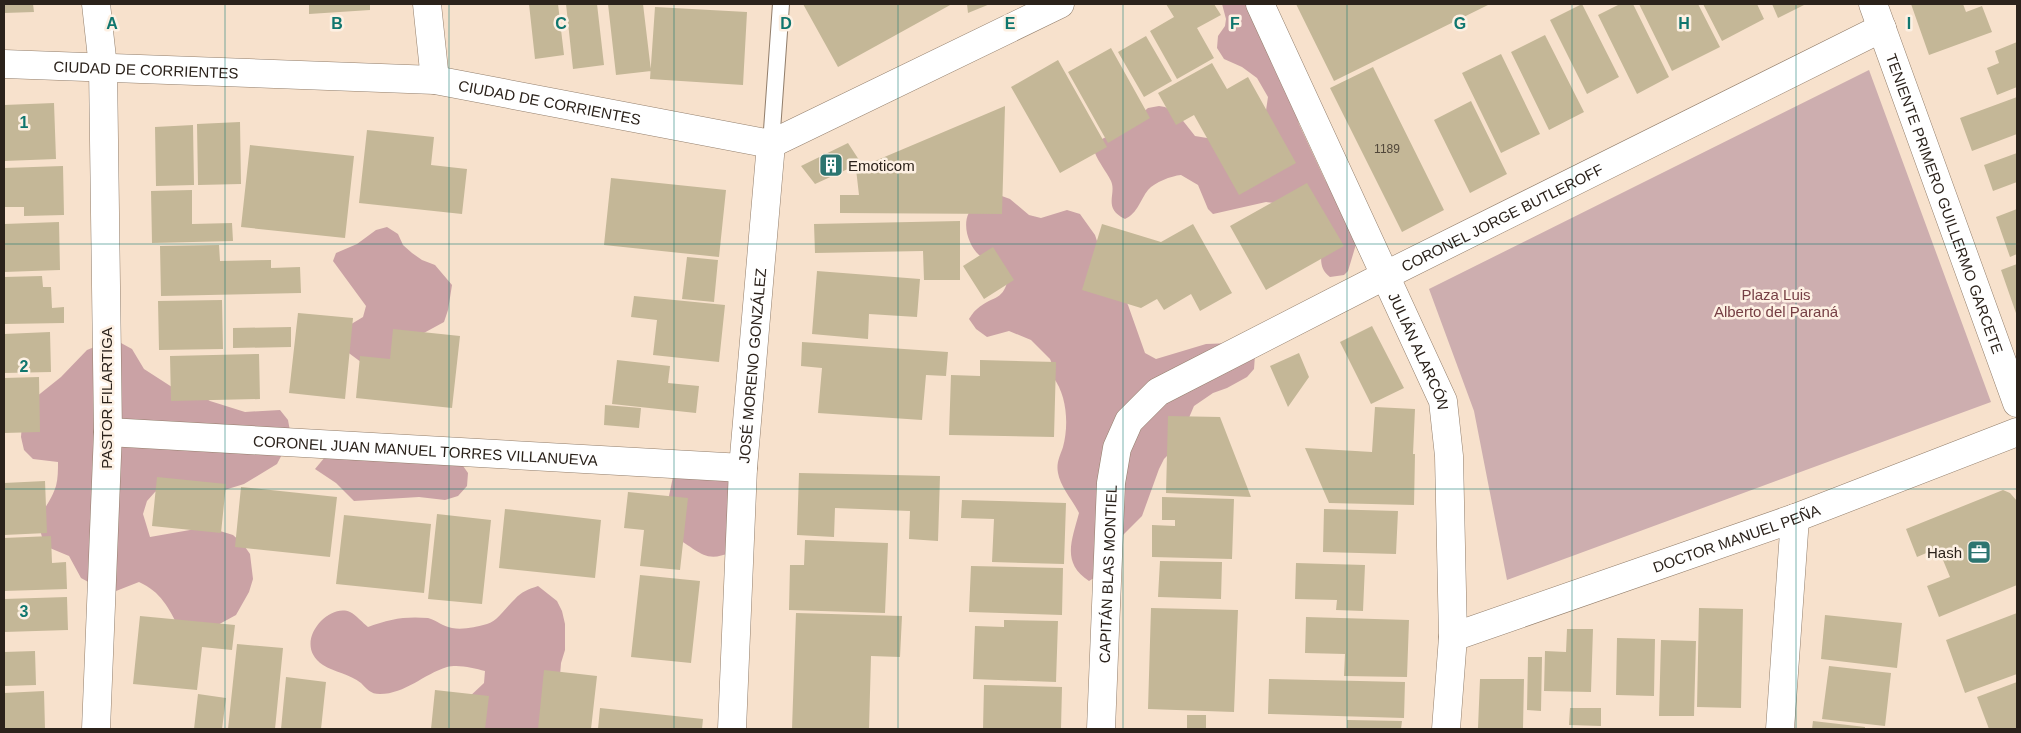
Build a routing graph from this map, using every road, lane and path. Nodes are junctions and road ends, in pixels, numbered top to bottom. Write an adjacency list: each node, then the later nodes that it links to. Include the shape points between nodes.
1 (96, 4): 8 (street, PASTOR FILARTIGA)
2 (427, 4): 9 (street)
3 (781, 4): 10 (lane, JOSÉ MORENO GONZÁLEZ)
4 (1060, 4): 10 (street)
5 (1260, 4): 11 (street, JULIÁN ALARCÓN)
6 (1878, 16): 11 (street, CORONEL JORGE BUTLEROFF); 12 (street, TENIENTE PRIMERO GUILLERMO GARCETE)
7 (4, 64): 8 (street, CIUDAD DE CORRIENTES)
8 (103, 67): 9 (street, CIUDAD DE CORRIENTES); 14 (street, PASTOR FILARTIGA)
9 (435, 80): 10 (street, CIUDAD DE CORRIENTES)
10 (771, 144): 16 (street, JOSÉ MORENO GONZÁLEZ)
11 (1386, 276): 13 (street, CORONEL JORGE BUTLEROFF, via 1158,392); 18 (street, JULIÁN ALARCÓN, via 1443,401 1449,456)
12 (2017, 403)
13 (1129, 421): 21 (street, CAPITÁN BLAS MONTIEL, via 1117,448 1111,483)
14 (108, 432): 16 (street, CORONEL JUAN MANUEL TORRES VILLANUEVA); 19 (street, PASTOR FILARTIGA)
15 (2017, 432): 17 (street, DOCTOR MANUEL PEÑA)
16 (743, 468): 20 (street, JOSÉ MORENO GONZÁLEZ)
17 (1795, 518): 18 (street, DOCTOR MANUEL PEÑA); 23 (street)
18 (1453, 637): 22 (street, JULIÁN ALARCÓN)
19 (96, 729)
20 (732, 729)
21 (1101, 729)
22 (1446, 729)
23 (1780, 729)

